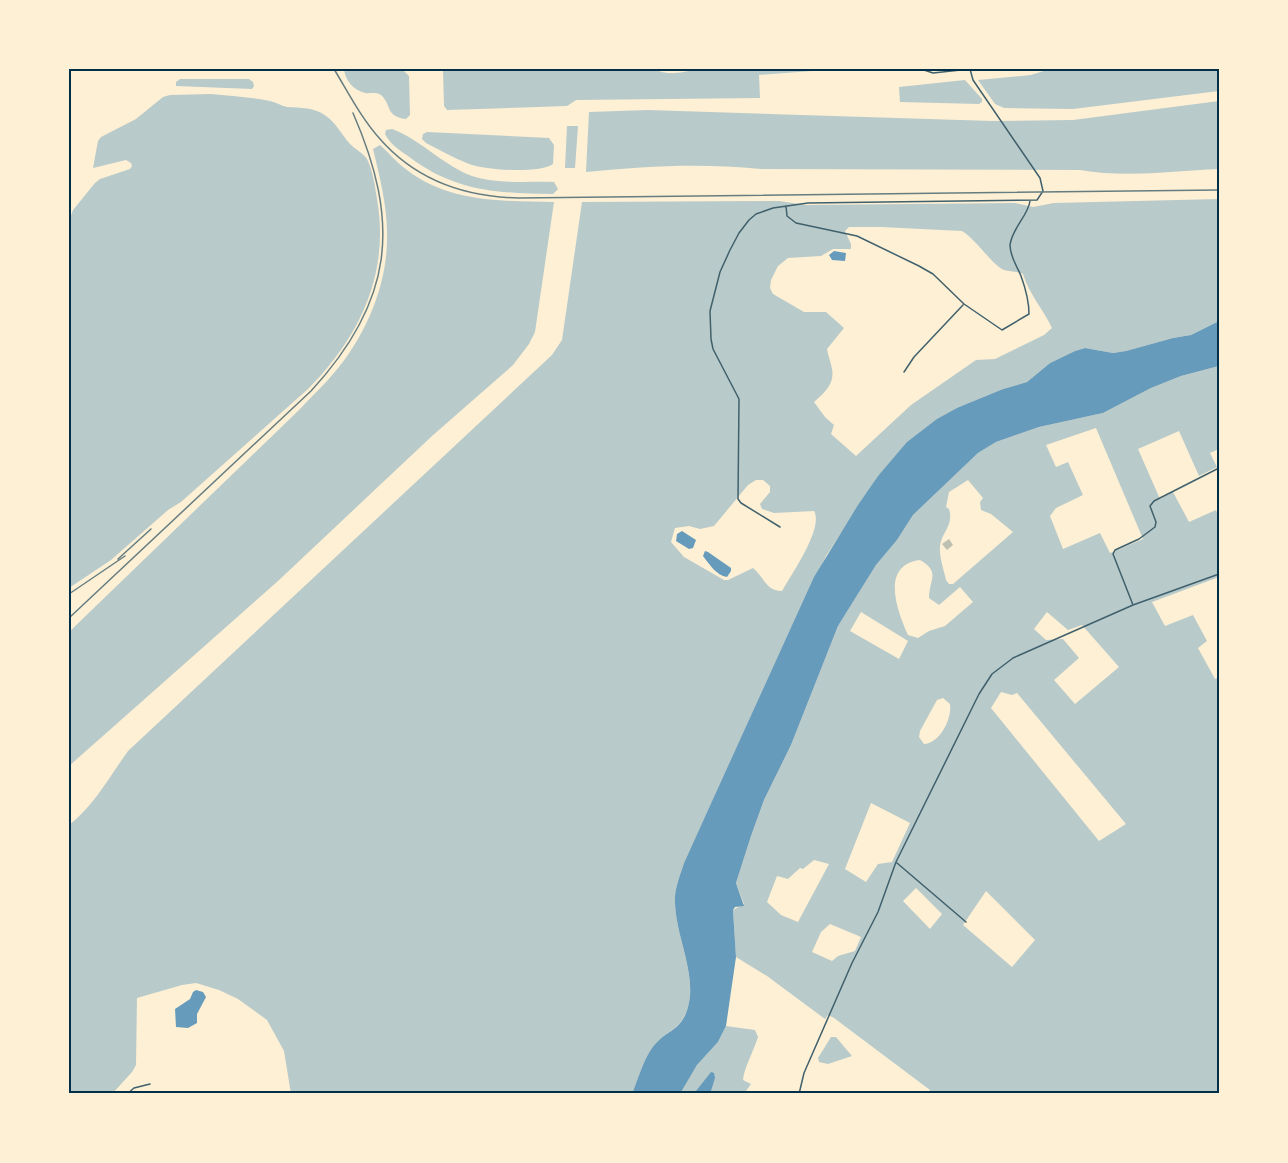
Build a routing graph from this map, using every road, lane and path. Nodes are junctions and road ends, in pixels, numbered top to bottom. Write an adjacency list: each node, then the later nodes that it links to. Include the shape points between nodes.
1 (921, 69): 2 (street, via 933,74)
2 (970, 69): 3 (street, via 973,80 1043,184 1040,197)
3 (1030, 201): 4 (street, via 822,202); 5 (street, via 1010,244 1028,316 999,330)
4 (786, 206): 5 (street, via 787,216 796,223 857,236 924,269); 8 (street, via 756,214 739,232 720,272 710,311 713,349 739,399 738,499)
5 (964, 304): 6 (street)
6 (904, 372)
7 (1219, 468): 10 (street, via 1154,501 1150,506 1155,527 1113,554)
8 (780, 527)
9 (1219, 574): 10 (street)
10 (1133, 605): 11 (street, via 1020,654 992,674)
11 (896, 862): 12 (street); 15 (street, via 878,912 804,1073)
12 (966, 922)
13 (150, 1084): 14 (street)
14 (127, 1094)
15 (799, 1094)

